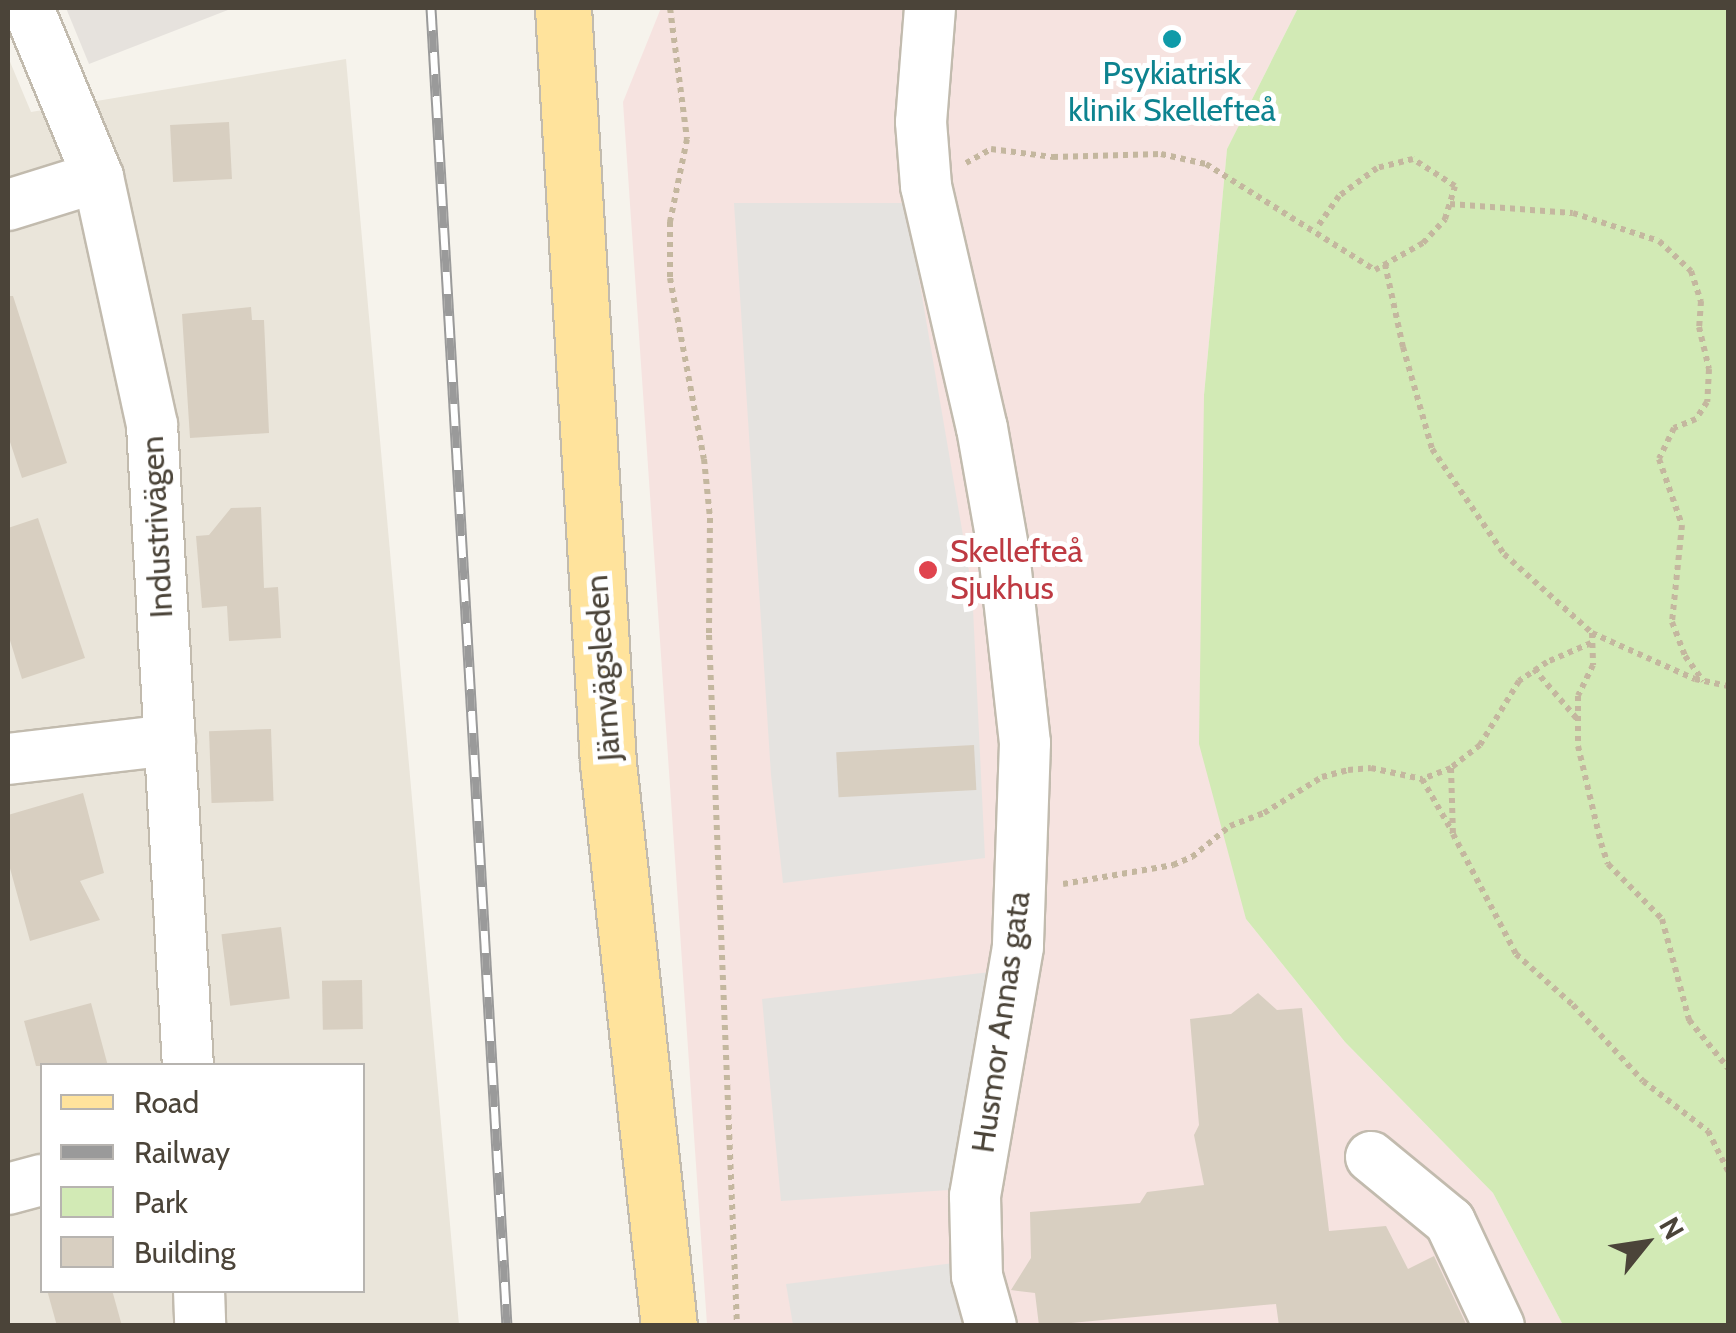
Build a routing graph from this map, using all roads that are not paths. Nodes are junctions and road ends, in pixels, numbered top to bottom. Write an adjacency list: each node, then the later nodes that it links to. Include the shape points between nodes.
1 (28, 8): 4 (street, Industrivägen)
2 (564, 8): 14 (main road, Järnvägsleden, via 608,763)
3 (930, 8): 15 (street, Husmor Annas gata, via 921,122 926,186 982,428 1025,743 1018,947 975,1196 977,1276)
4 (98, 177): 5 (street); 6 (street, Industrivägen, via 152,425)
5 (8, 205)
6 (170, 740): 7 (street); 8 (street, Industrivägen)
7 (8, 759)
8 (188, 1063)
9 (1372, 1156): 16 (street, via 1450,1222)
10 (40, 1181): 11 (street)
11 (8, 1189)
12 (199, 1293): 13 (street)
13 (200, 1326)
14 (668, 1326)
15 (991, 1326)
16 (1498, 1326)

